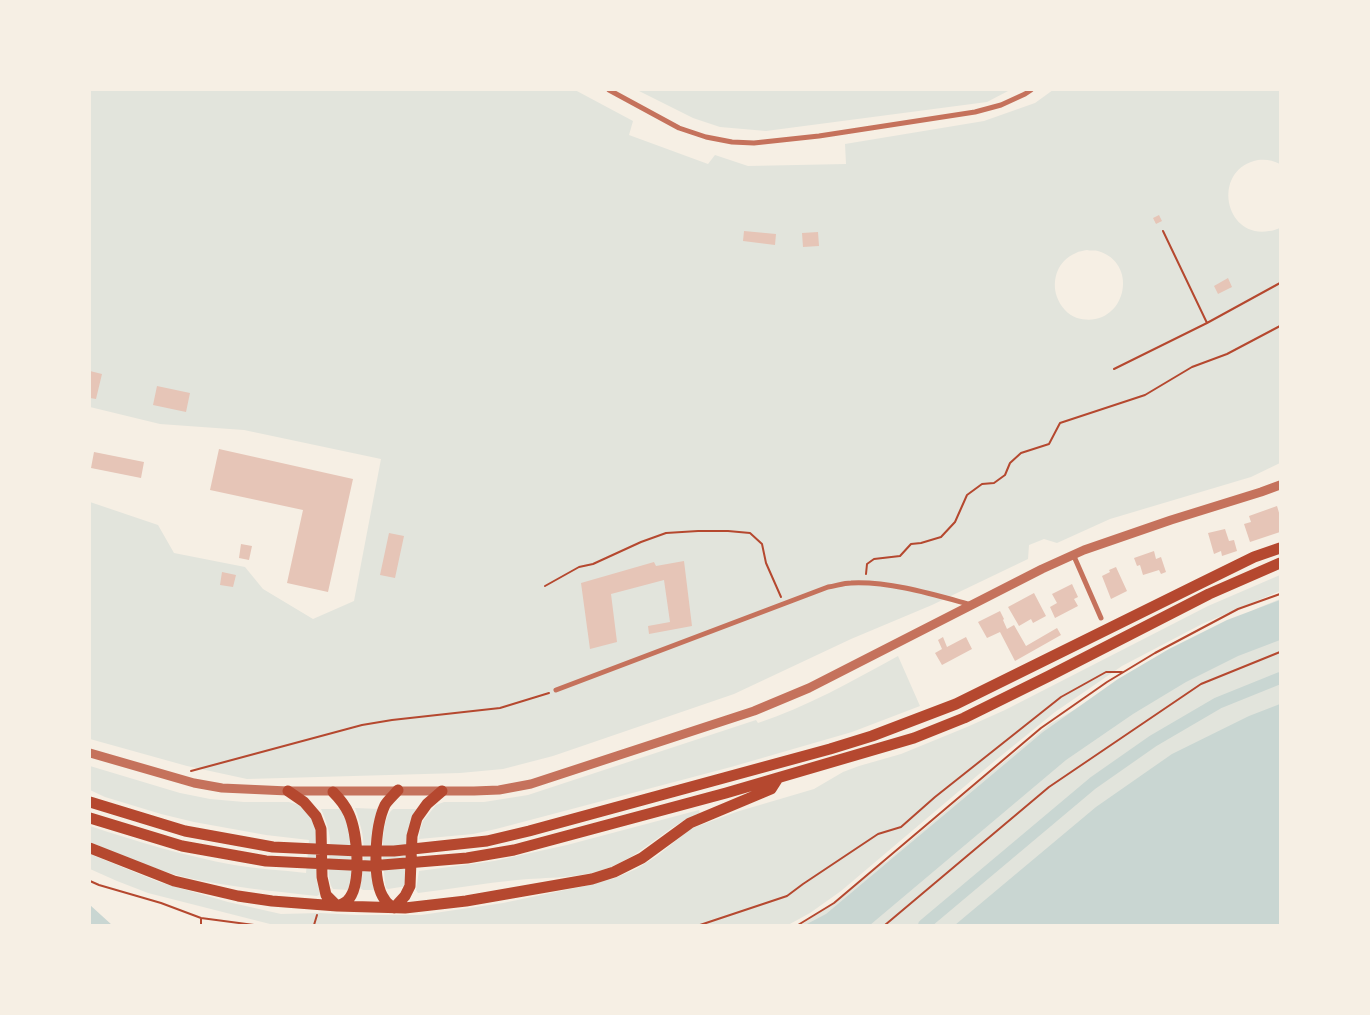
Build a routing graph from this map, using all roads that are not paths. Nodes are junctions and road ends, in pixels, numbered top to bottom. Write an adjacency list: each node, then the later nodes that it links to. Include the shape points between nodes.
1 (609, 90): 2 (street, via 679,128 706,137 754,143 975,112 1001,105)
2 (1032, 90)
3 (1280, 485): 5 (street)
4 (1280, 548): 16 (highway, via 1197,585 956,704 872,736 488,841 394,851 273,847 185,831)
5 (1074, 554): 7 (street); 8 (street)
6 (1280, 563): 11 (highway, via 1208,594 964,718 914,738)
7 (973, 605): 9 (street, via 940,595 866,583 828,587); 14 (street, via 809,688 754,711 531,784 499,790)
8 (1101, 618)
9 (556, 690)
10 (90, 753): 13 (street, via 194,783 222,788)
11 (778, 778): 17 (highway, via 514,850 422,863 370,866 266,861 182,846); 20 (highway, via 771,790 690,823 642,858 614,872 466,901)
12 (398, 790): 14 (street); 15 (street); 20 (highway, via 386,804 376,840 377,879 385,900)
13 (288, 791): 15 (street); 19 (highway, via 316,816 321,829 322,877 326,895)
14 (442, 791): 20 (highway, via 417,818 412,836 410,886)
15 (334, 792): 19 (highway, via 349,814 355,835 357,869 355,885 348,900)
16 (90, 802)
17 (90, 818)
18 (90, 848): 19 (highway, via 182,883 238,896)
19 (337, 906): 20 (highway)
20 (394, 908)

